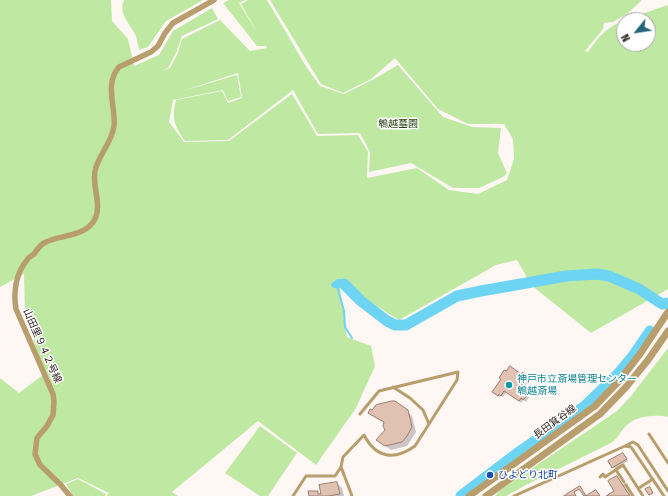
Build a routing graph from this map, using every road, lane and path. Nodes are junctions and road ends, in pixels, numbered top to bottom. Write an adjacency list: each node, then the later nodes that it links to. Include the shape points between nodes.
1 (214, 0): 17 (street, 山田里９４２号線, via 173,23 158,46 116,71 112,82 112,136 95,171 96,217 88,228 81,232 44,243 27,260 17,278 14,298 16,309 53,394 54,402 53,415 37,438 35,454 40,465)
2 (668, 312): 15 (street, 長田箕谷線, via 640,354 595,406)
3 (668, 331): 21 (street, 長田箕谷線, via 626,387 600,414)
4 (393, 387): 5 (lane, via 379,391); 6 (lane, via 423,410); 6 (lane, via 458,372 457,380)
5 (360, 414)
6 (428, 424): 10 (lane, via 415,446 393,456 375,450 364,435 343,457)
7 (649, 434): 9 (lane)
8 (625, 446): 13 (lane, via 631,446); 16 (lane, via 633,442 638,445); 22 (lane)
9 (668, 462)
10 (341, 467): 18 (lane, via 335,476 306,476); 19 (lane)
11 (616, 470): 12 (lane, via 605,478 603,474); 14 (lane, via 623,465); 23 (lane)
12 (600, 476)
13 (653, 479): 14 (lane); 25 (lane)
14 (639, 488): 24 (lane)
15 (478, 490): 20 (street, 長田箕谷線); 21 (lane)
16 (668, 491)
17 (70, 496)
18 (293, 496)
19 (352, 496)
20 (469, 496)
21 (485, 496)
22 (514, 496)
23 (633, 496)
24 (643, 496)
25 (664, 496)

